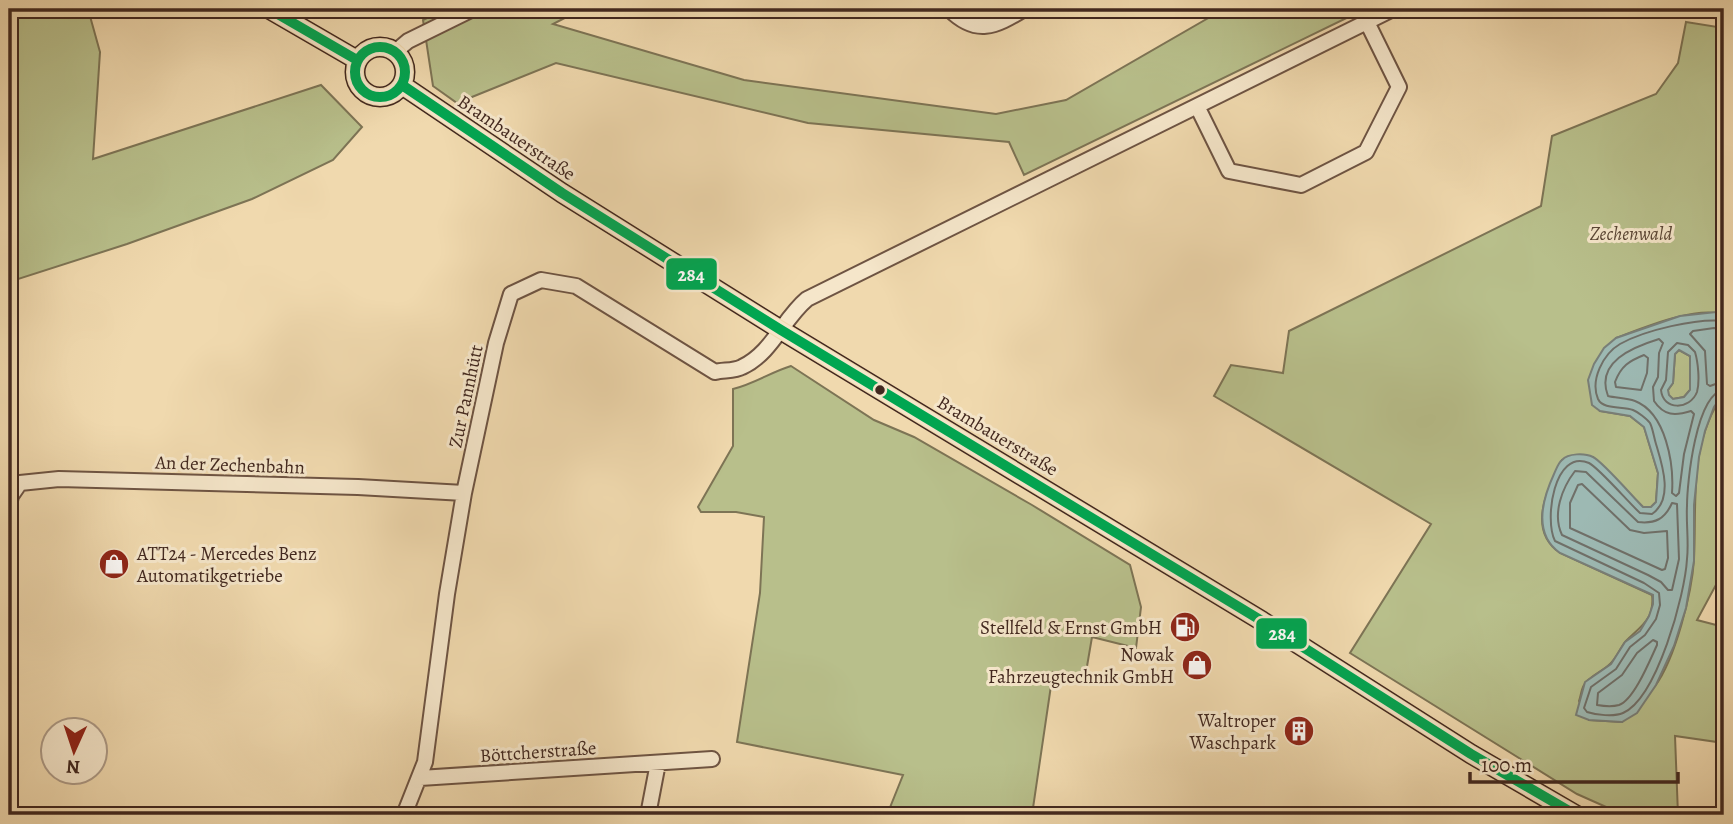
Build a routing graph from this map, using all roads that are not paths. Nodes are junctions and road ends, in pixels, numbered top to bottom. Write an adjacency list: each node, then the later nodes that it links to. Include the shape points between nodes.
1 (269, 9): 8 (main road)
2 (473, 9): 7 (street)
3 (949, 9): 4 (street, via 976,26 999,24)
4 (1024, 9)
5 (1394, 9): 6 (street)
6 (1367, 22): 10 (street); 10 (street, via 1399,87 1366,152 1301,185 1229,171)
7 (395, 52): 8 (main road, via 374,47); 9 (main road, via 405,68)
8 (357, 60): 9 (main road, via 356,83 369,96 391,96)
9 (402, 85): 11 (main road, Brambauerstraße, via 562,193)
10 (1197, 106): 11 (street, via 807,299)
11 (782, 330): 12 (street, Zur Pannhütt, via 741,368 715,372 576,286 541,280 511,294); 19 (main road, Brambauerstraße)
12 (464, 493): 13 (street, An der Zechenbahn, via 59,479 20,483); 16 (street, Zur Pannhütt)
13 (9, 505)
14 (712, 759): 15 (street, Böttcherstraße)
15 (658, 762): 16 (street, Böttcherstraße); 18 (street)
16 (421, 778): 17 (street, Zur Pannhütt)
17 (404, 815)
18 (648, 815)
19 (1576, 815)

